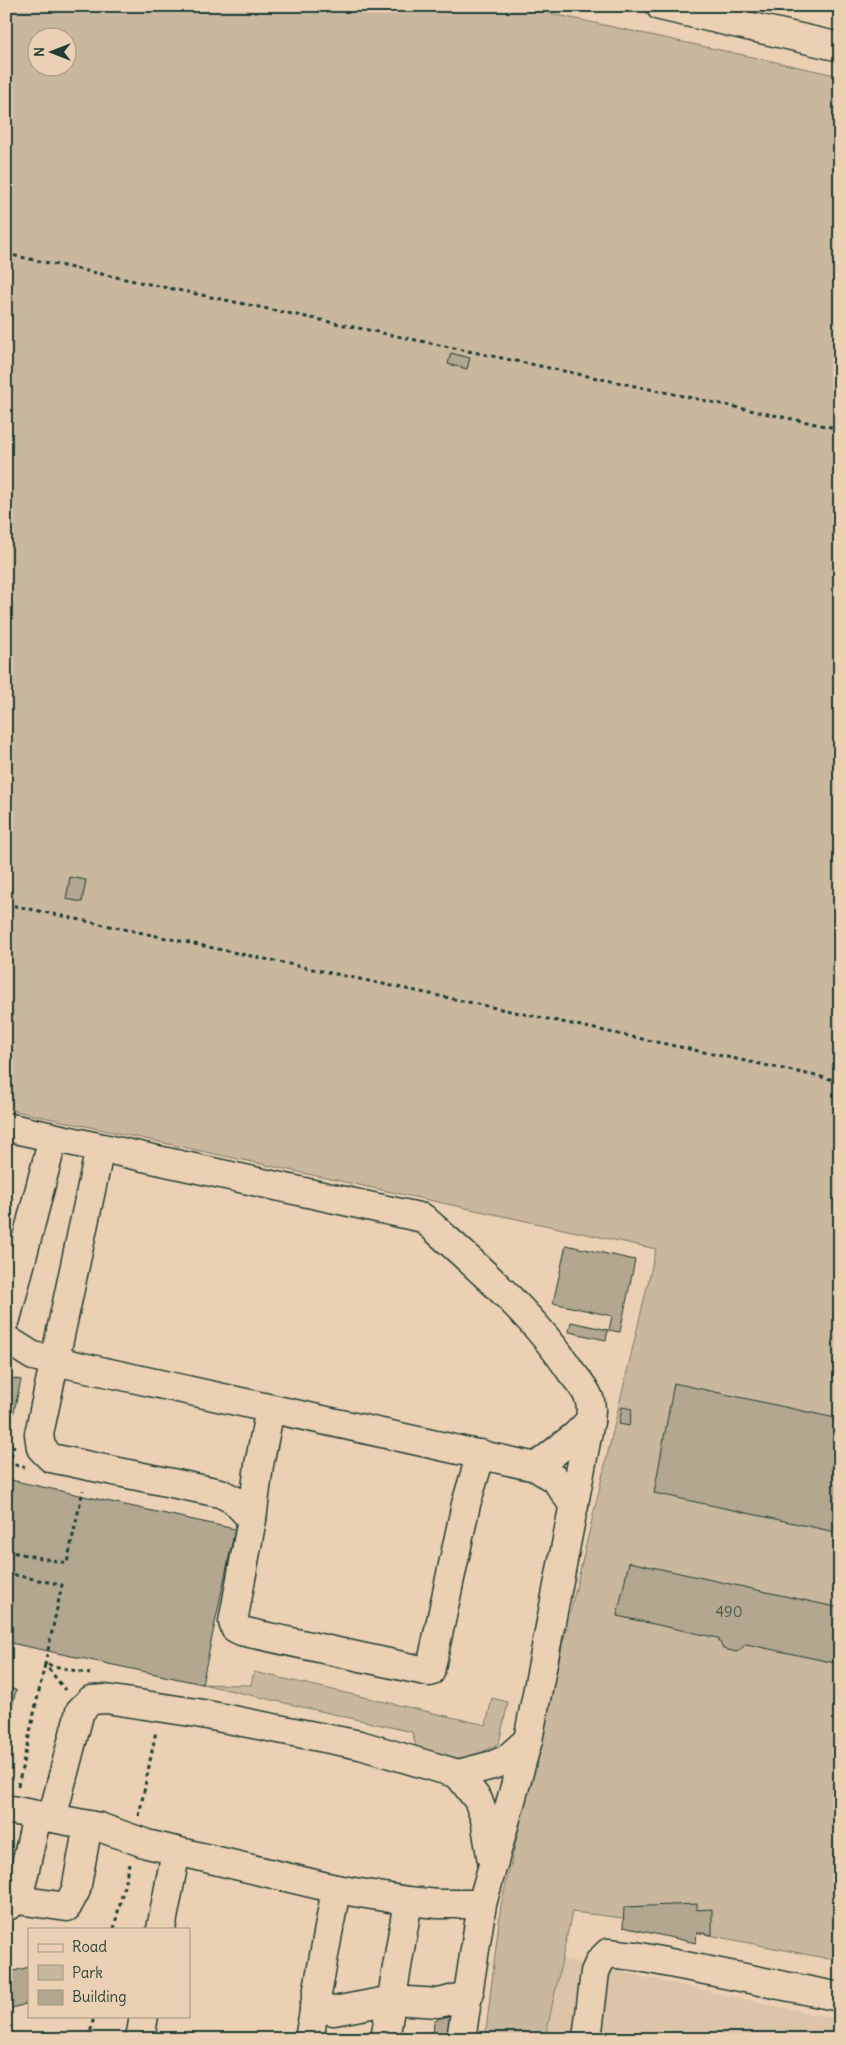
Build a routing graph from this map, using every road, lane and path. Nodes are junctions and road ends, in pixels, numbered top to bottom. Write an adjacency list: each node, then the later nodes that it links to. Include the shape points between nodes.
1 (660, 6): 2 (street)
2 (840, 47)
3 (6, 254): 4 (path)
4 (840, 429)
5 (6, 904): 6 (path)
6 (840, 1081)
7 (6, 1128): 8 (street)
8 (54, 1138): 9 (street); 10 (street)
9 (100, 1148): 12 (street); 14 (street, via 423,1218 471,1260 561,1356 589,1397)
10 (6, 1319)
11 (6, 1339): 12 (street, via 33,1356)
12 (55, 1361): 13 (street); 19 (street, via 39,1434 41,1448 51,1458 220,1493 234,1500)
13 (270, 1409): 15 (street); 19 (street)
14 (590, 1421): 16 (street); 18 (street)
15 (481, 1454): 16 (street); 19 (street, via 466,1504 430,1672 235,1628 233,1622)
16 (536, 1466): 18 (street, via 556,1480)
17 (82, 1496): 20 (path, via 67,1563)
18 (574, 1506): 26 (street)
19 (252, 1519)
20 (6, 1551)
21 (6, 1573): 22 (path, via 62,1585)
22 (45, 1664): 23 (path); 25 (path); 28 (path, via 18,1787)
23 (100, 1676)
24 (161, 1708): 25 (street, via 106,1699 91,1700); 27 (street, via 360,1745); 31 (path)
25 (80, 1711): 29 (street)
26 (528, 1740): 27 (street, via 507,1759); 33 (street)
27 (458, 1774): 33 (street, via 478,1800 485,1819)
28 (9, 1798): 29 (street)
29 (45, 1817): 30 (street); 36 (street)
30 (93, 1826): 31 (street); 36 (street, via 76,1890 67,1907)
31 (135, 1840): 32 (street); 38 (path)
32 (176, 1851): 34 (street); 39 (street)
33 (492, 1869): 37 (street)
34 (336, 1889): 35 (street); 43 (street)
35 (408, 1901): 37 (street); 42 (street)
36 (12, 1904)
37 (482, 1904): 40 (street)
38 (114, 1928)
39 (161, 1928)
40 (469, 1995): 42 (street, via 439,2003); 50 (street)
41 (840, 1997): 51 (street, via 608,1953 595,1972)
42 (392, 2000): 43 (street, via 334,2011); 49 (street)
43 (314, 2007): 48 (street)
44 (94, 2018): 46 (path)
45 (144, 2018): 47 (street)
46 (89, 2039)
47 (140, 2039)
48 (309, 2039)
49 (385, 2039)
50 (461, 2039)
51 (587, 2039)

